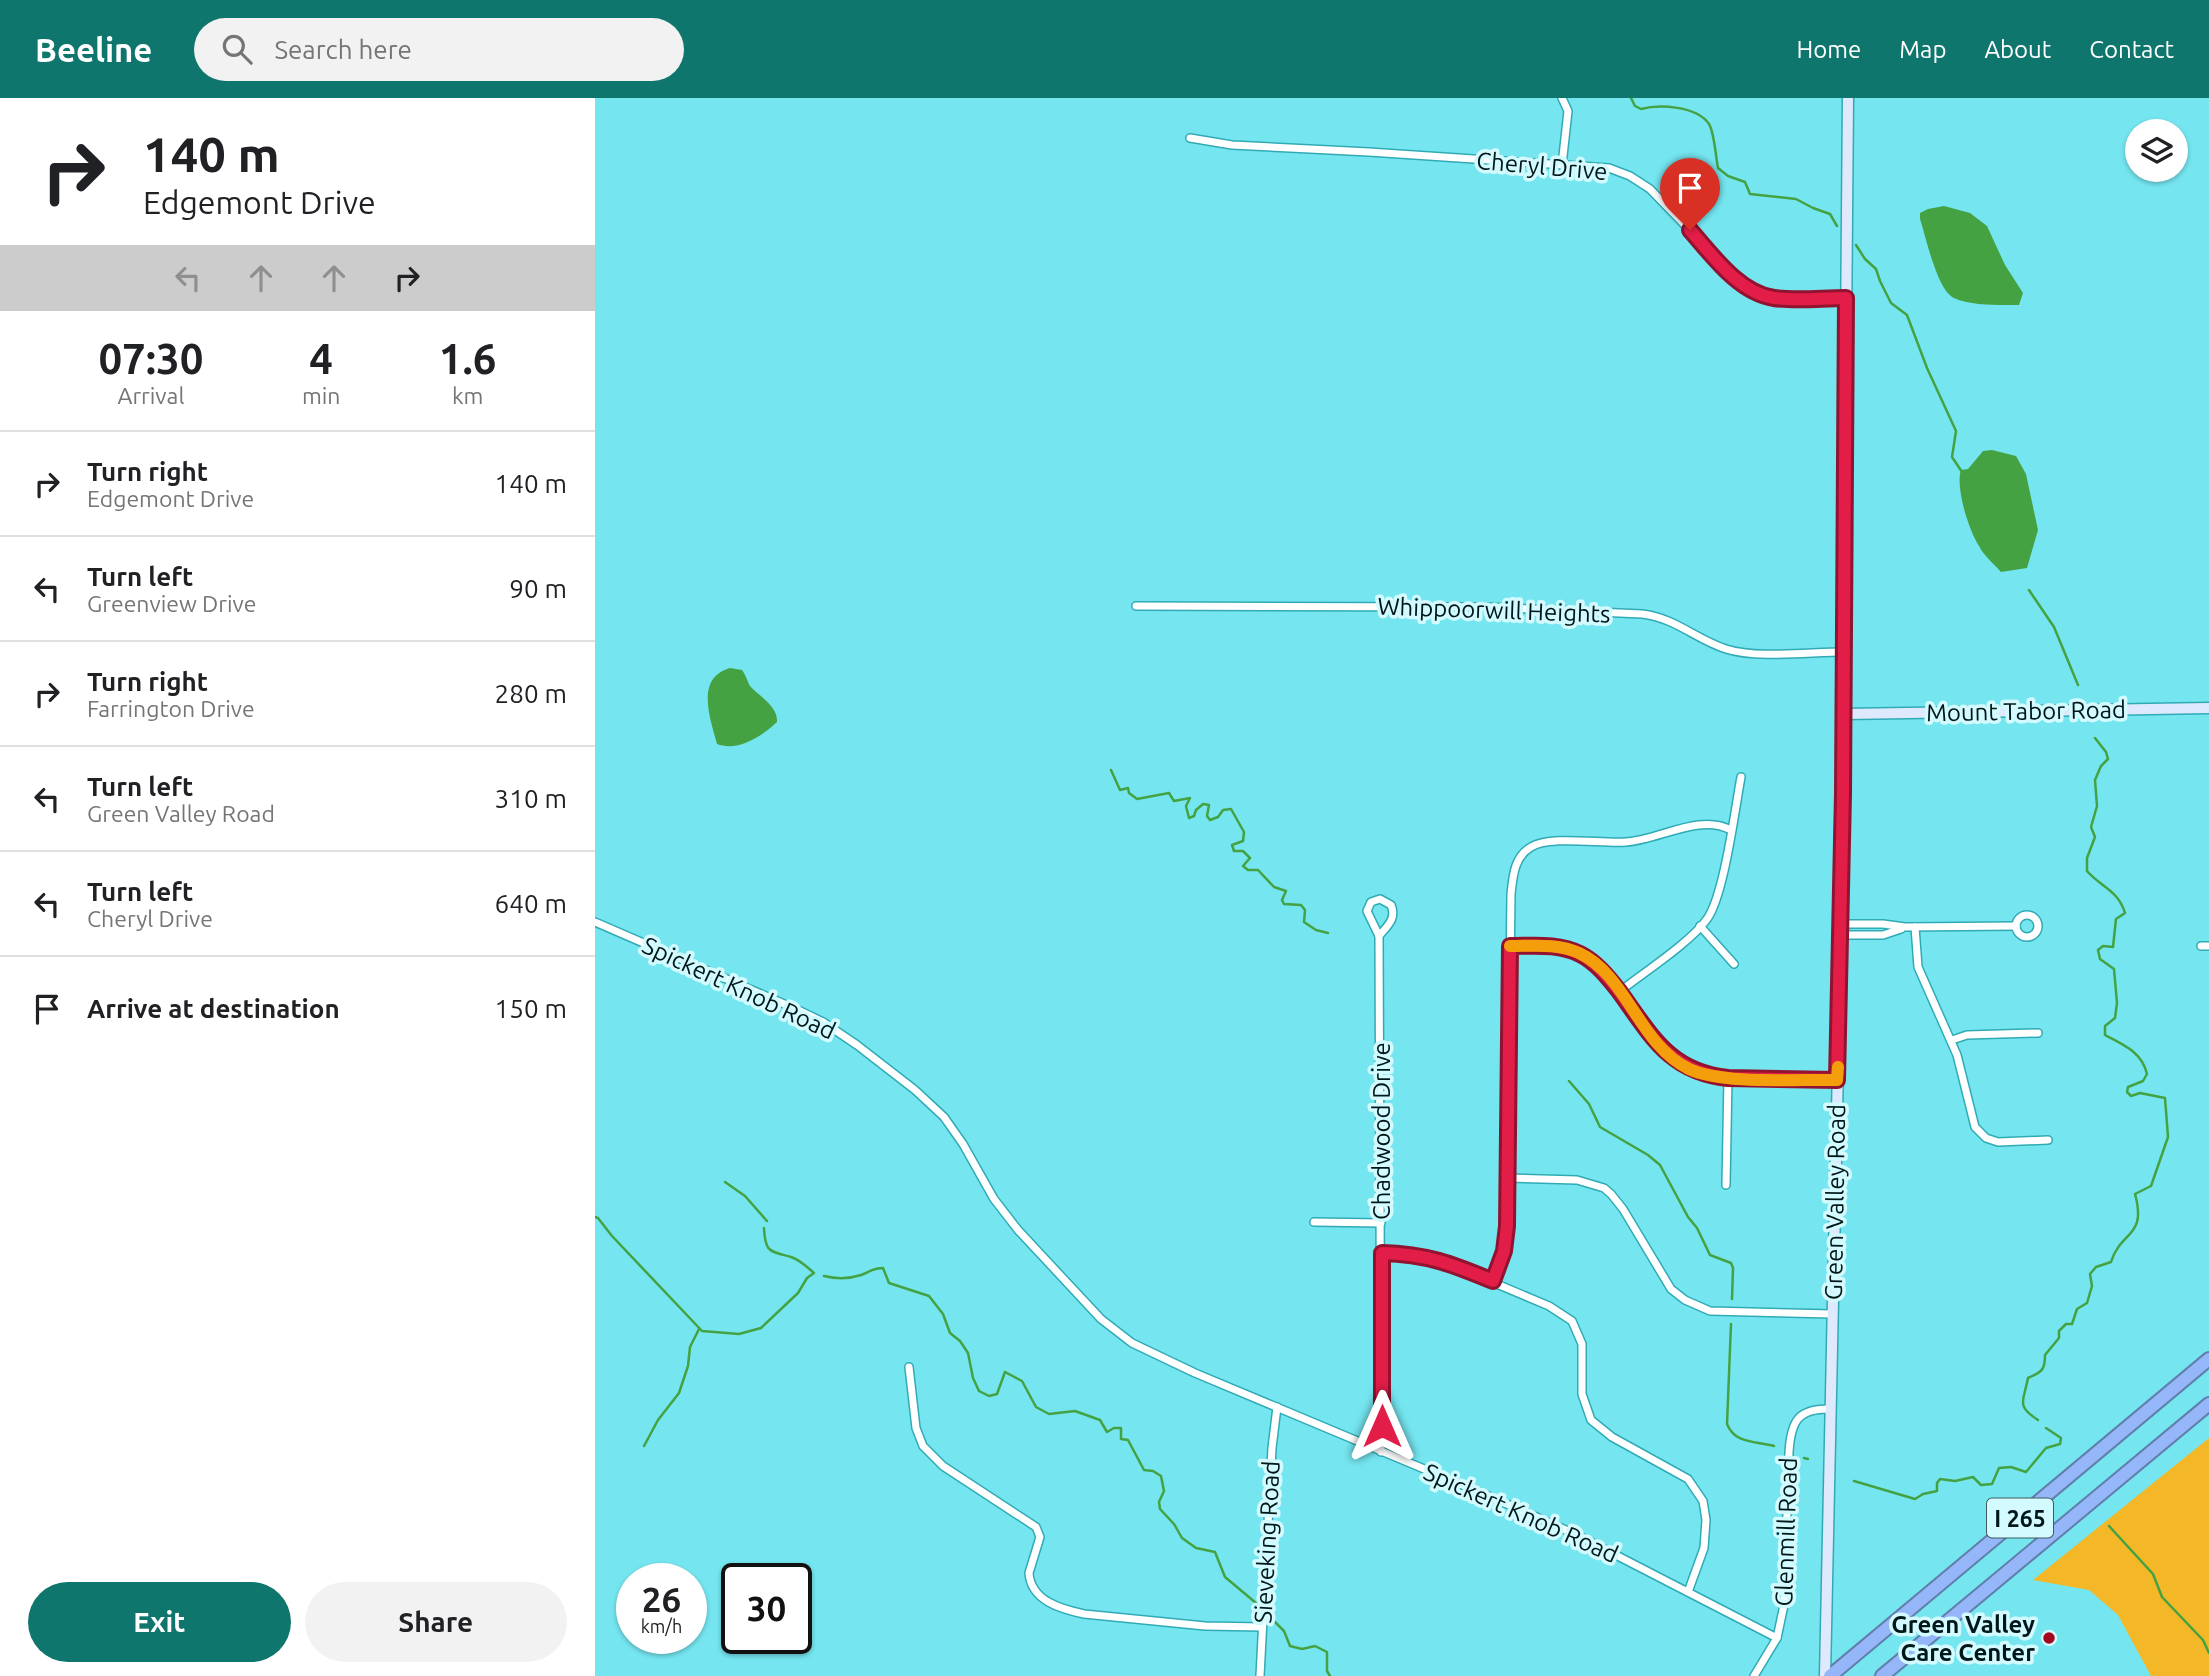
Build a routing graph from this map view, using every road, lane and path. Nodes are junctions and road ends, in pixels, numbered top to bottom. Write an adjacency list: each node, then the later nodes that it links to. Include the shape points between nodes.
1 (1562, 98): 4 (street, via 1568,111)
2 (1849, 98): 5 (street, Green Valley Road)
3 (1190, 138): 4 (street, Cheryl Drive, via 1232,145)
4 (1562, 165): 5 (street, Cheryl Drive, via 1609,168 1650,189 1745,287 1775,298)
5 (1846, 298): 7 (street, Green Valley Road)
6 (1136, 606): 7 (street, Whippoorwill Heights, via 1485,607 1642,614 1667,619 1736,651)
7 (1844, 652): 9 (street, Green Valley Road)
8 (2209, 708): 9 (street, Mount Tabor Road)
9 (1844, 714): 16 (street, Green Valley Road)
10 (1741, 776): 11 (street)
11 (1731, 830): 13 (street, via 1718,894); 18 (street, via 1700,825 1636,841 1533,845 1520,856 1513,874)
12 (595, 922): 36 (street, Spickert Knob Road, via 835,1029 944,1117 1018,1230 1111,1327 1156,1356)
13 (1700, 926): 19 (street); 20 (street)
14 (2016, 926): 15 (street)
15 (1915, 927): 16 (street, via 1883,935); 22 (street, via 1921,975)
16 (1841, 929): 24 (street, Green Valley Road)
17 (1379, 936): 17 (street, Chadwood Drive, via 1394,914 1391,905 1380,899 1371,902 1367,911); 29 (street, Chadwood Drive)
18 (1510, 946): 20 (street, via 1557,946 1579,953 1601,969); 26 (street)
19 (1734, 964)
20 (1619, 992): 23 (street, via 1671,1057 1701,1073)
21 (2038, 1033): 22 (street, via 1967,1035)
22 (1952, 1040): 25 (street, via 1980,1133 1998,1142)
23 (1728, 1078): 24 (street); 27 (street)
24 (1837, 1080): 32 (street, Green Valley Road)
25 (2048, 1140)
26 (1508, 1178): 31 (street, via 1505,1243); 32 (street, via 1577,1180 1611,1194 1671,1289 1693,1304 1710,1311)
27 (1726, 1185)
28 (1314, 1222): 29 (street)
29 (1381, 1223): 30 (street, Chadwood Drive)
30 (1382, 1253): 31 (street, via 1435,1258); 38 (street, Chadwood Drive)
31 (1493, 1281): 39 (street, via 1572,1321 1582,1344 1582,1394 1591,1420 1612,1437 1680,1473 1700,1493 1706,1539)
32 (1832, 1314): 37 (street, Green Valley Road)
33 (2209, 1359): 44 (highway, I 265)
34 (909, 1367): 40 (street, via 916,1428 923,1446 943,1466 1036,1527 1040,1537 1029,1573 1035,1591 1048,1602 1084,1614)
35 (2209, 1404): 45 (highway, I 265)
36 (1277, 1408): 38 (street, Spickert Knob Road); 40 (street, Sieveking Road)
37 (1831, 1409): 41 (street, Glenmill Road, via 1805,1412 1791,1431 1784,1605); 44 (street, Green Valley Road)
38 (1381, 1452): 39 (street, Spickert Knob Road, via 1577,1535)
39 (1688, 1591): 41 (street, Spickert Knob Road)
40 (1262, 1627): 42 (street, Sieveking Road)
41 (1777, 1638): 43 (street, Glenmill Road)
42 (1260, 1676)
43 (1754, 1676)
44 (1828, 1676)
45 (1882, 1676)

